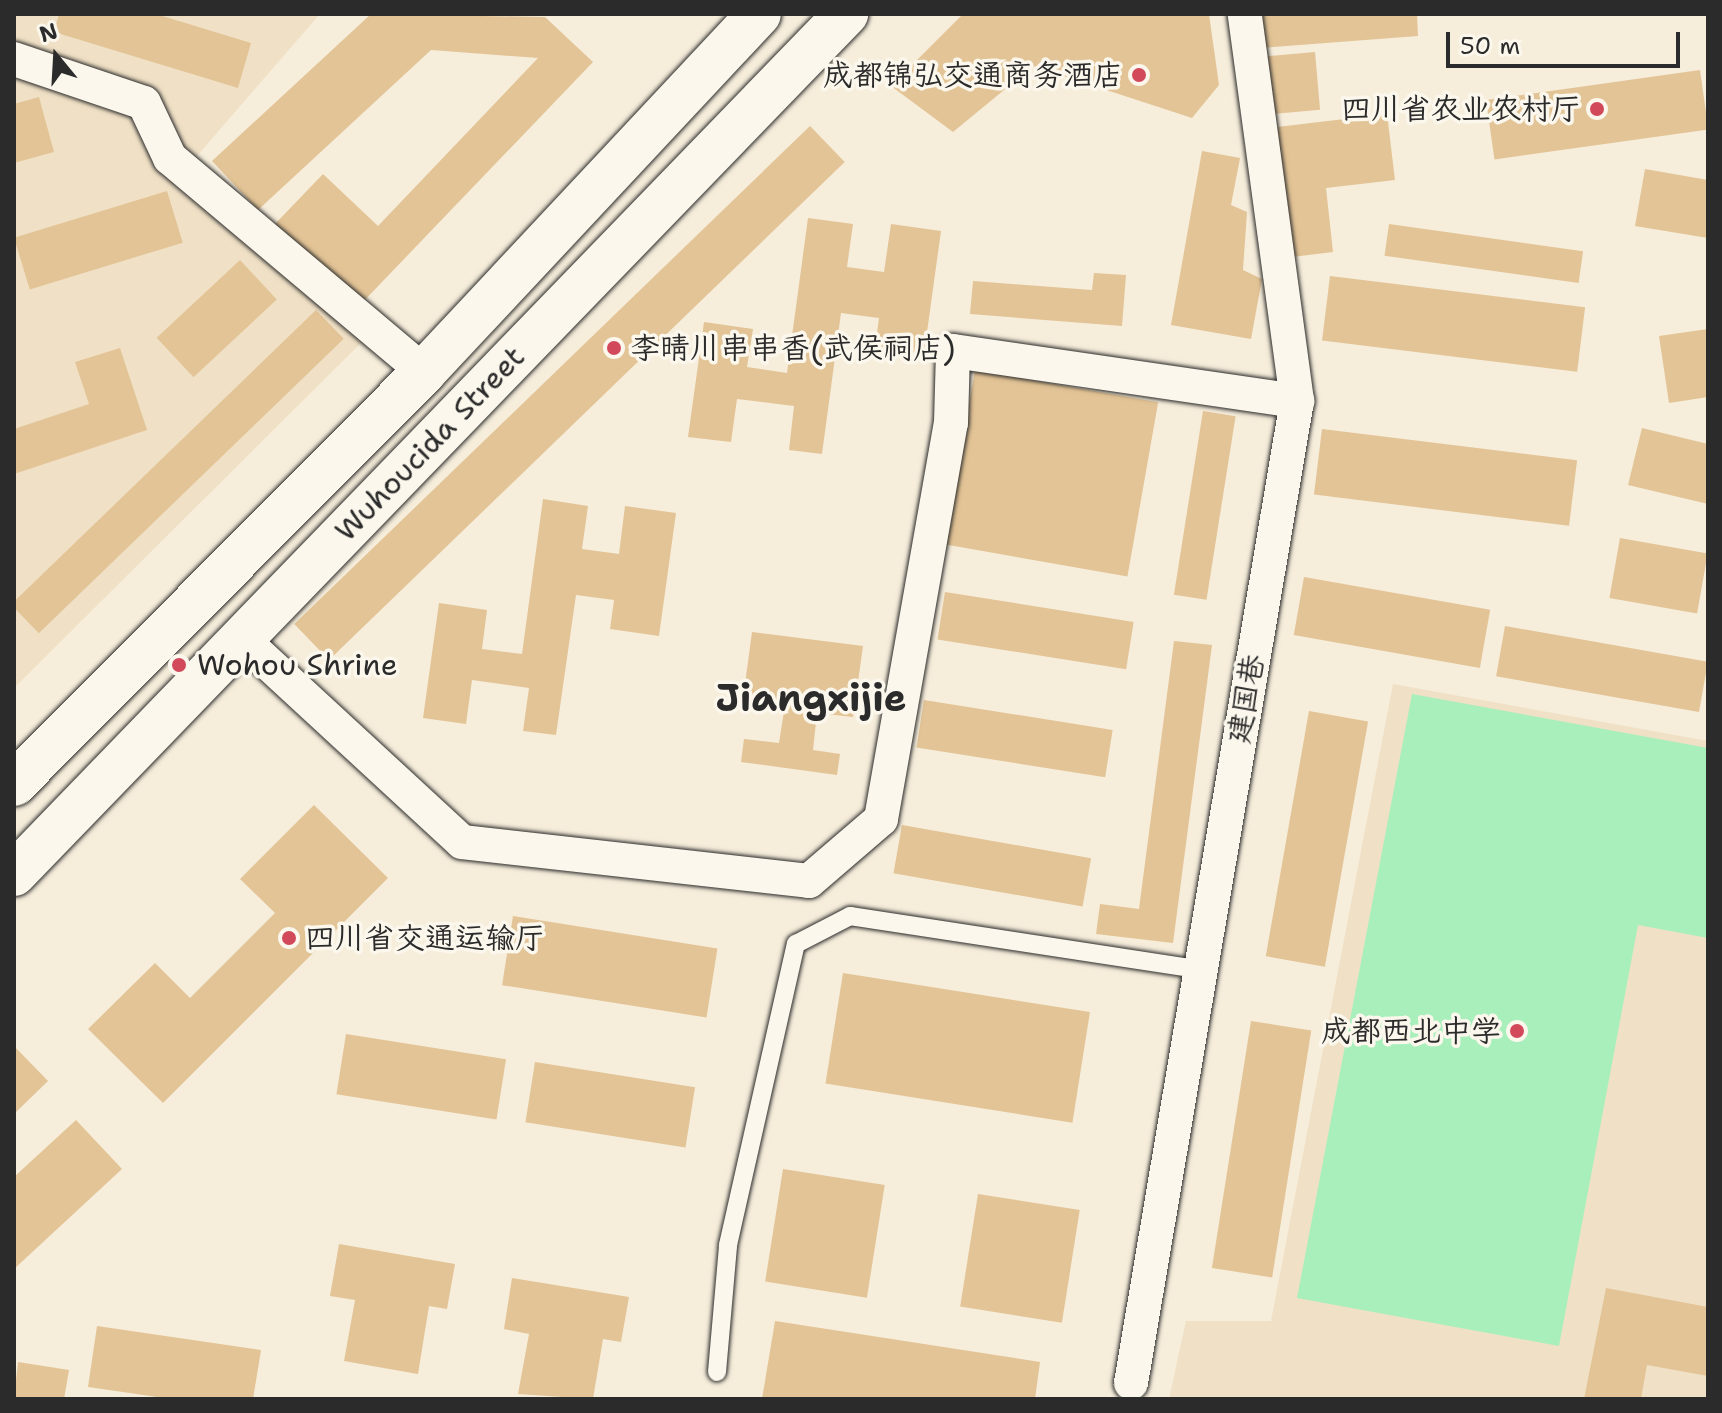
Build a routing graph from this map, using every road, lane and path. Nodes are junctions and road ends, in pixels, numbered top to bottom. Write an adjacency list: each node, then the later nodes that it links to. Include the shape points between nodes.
1 (759, 14): 5 (main road, Wuhoucida Street)
2 (846, 14): 7 (main road, Wuhoucida Street)
3 (1245, 14): 6 (street, 建国巷)
4 (14, 59): 5 (street, via 144,103 170,158)
5 (424, 372): 8 (main road, Wuhoucida Street)
6 (1297, 401): 7 (street, via 953,351 951,423 881,819 809,881 462,842); 10 (street, 建国巷)
7 (242, 639): 9 (main road, Wuhoucida Street)
8 (14, 784)
9 (14, 874)
10 (1201, 970): 11 (lane, via 850,916 796,944 728,1245); 12 (street, 建国巷)
11 (717, 1372)
12 (1131, 1383)

